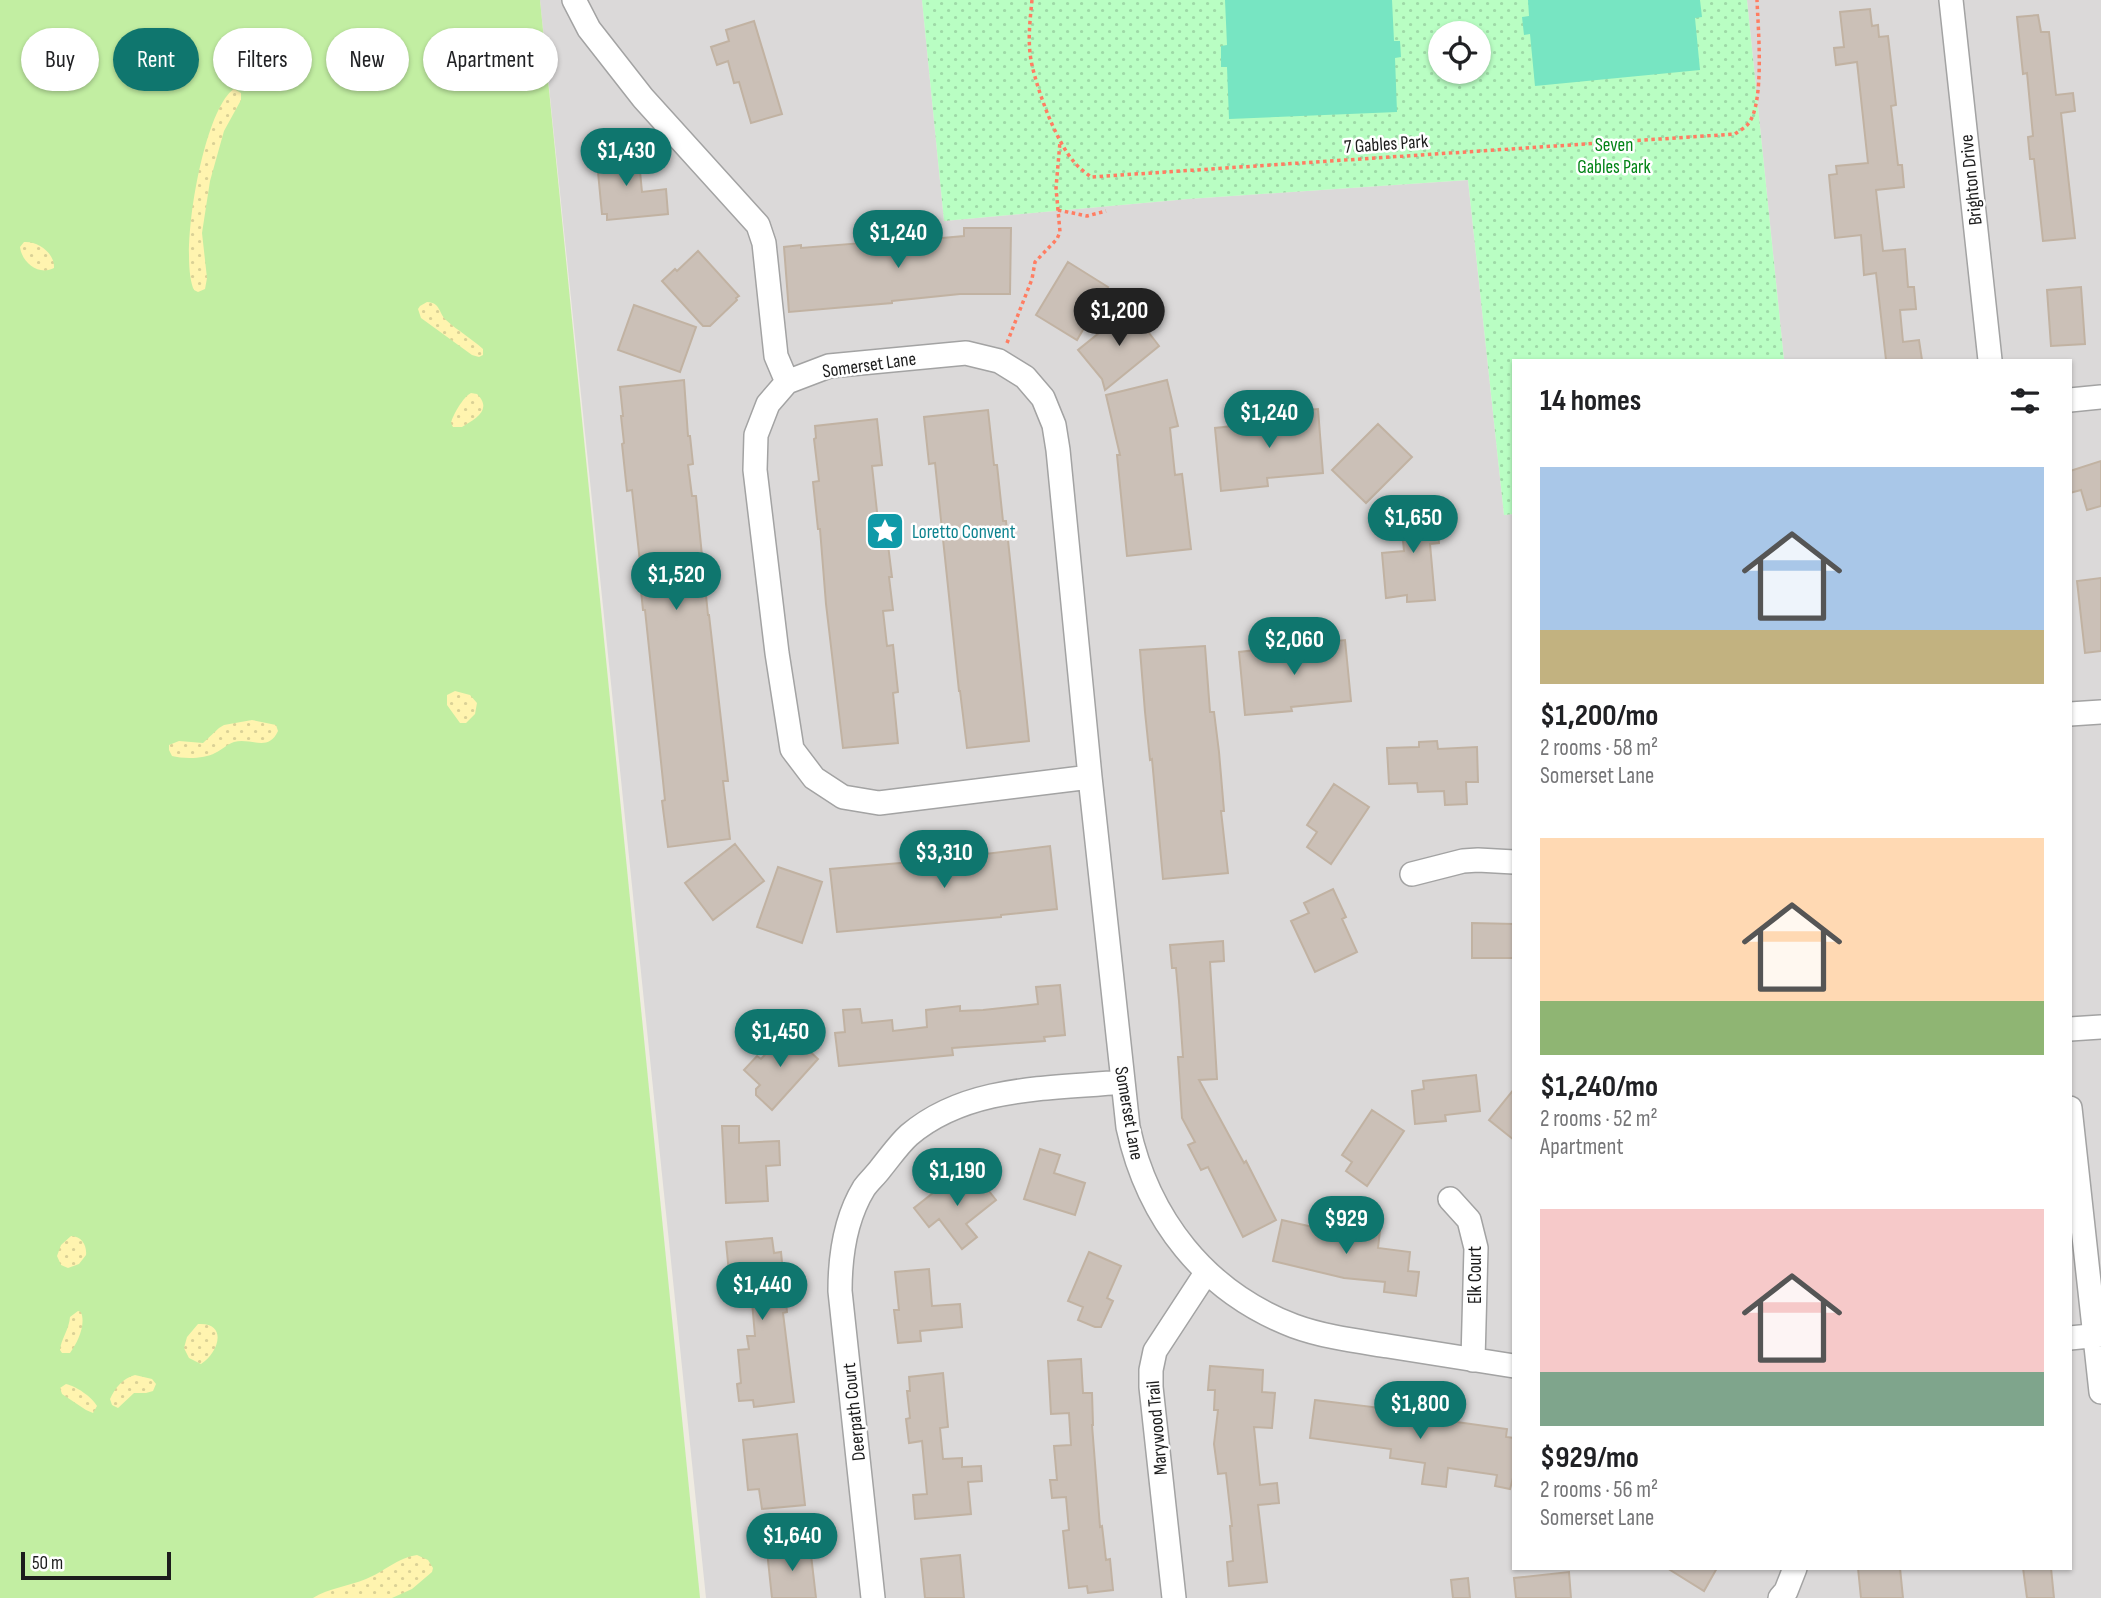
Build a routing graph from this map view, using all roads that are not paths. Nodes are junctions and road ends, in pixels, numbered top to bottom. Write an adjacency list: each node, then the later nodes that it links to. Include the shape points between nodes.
1 (574, 0): 4 (street, via 589,29 643,98 758,225 776,356)
2 (1951, 0): 3 (street, Brighton Drive)
3 (1990, 359)
4 (787, 382): 9 (street, Somerset Lane, via 829,366 966,353 999,361 1026,377 1043,398 1054,425); 9 (street, via 768,404 756,435 755,470 792,750 814,778 843,797 879,803)
5 (2101, 397): 6 (street)
6 (2072, 400)
7 (2101, 712): 8 (street)
8 (2072, 714)
9 (1090, 777): 14 (street, Somerset Lane)
10 (1512, 862): 11 (street, via 1463,861)
11 (1412, 874)
12 (2101, 1027): 13 (street)
13 (2072, 1029)
14 (1123, 1082): 17 (street, Somerset Lane, via 1128,1127 1140,1171 1168,1225); 24 (street, Deerpath Court, via 1008,1093 951,1108 907,1137 864,1188 843,1244 840,1291)
15 (2072, 1124): 18 (street)
16 (1450, 1199): 20 (street, Elk Court, via 1469,1220 1476,1248)
17 (1206, 1273): 20 (street, Somerset Lane, via 1256,1307 1295,1326); 25 (street, Marywood Trail, via 1155,1351 1151,1370)
18 (2098, 1335): 19 (street); 22 (street)
19 (2072, 1338)
20 (1473, 1360): 21 (street, Somerset Lane)
21 (1512, 1366)
22 (2101, 1392)
23 (1794, 1570): 26 (street)
24 (873, 1598)
25 (1174, 1598)
26 (1780, 1598)

